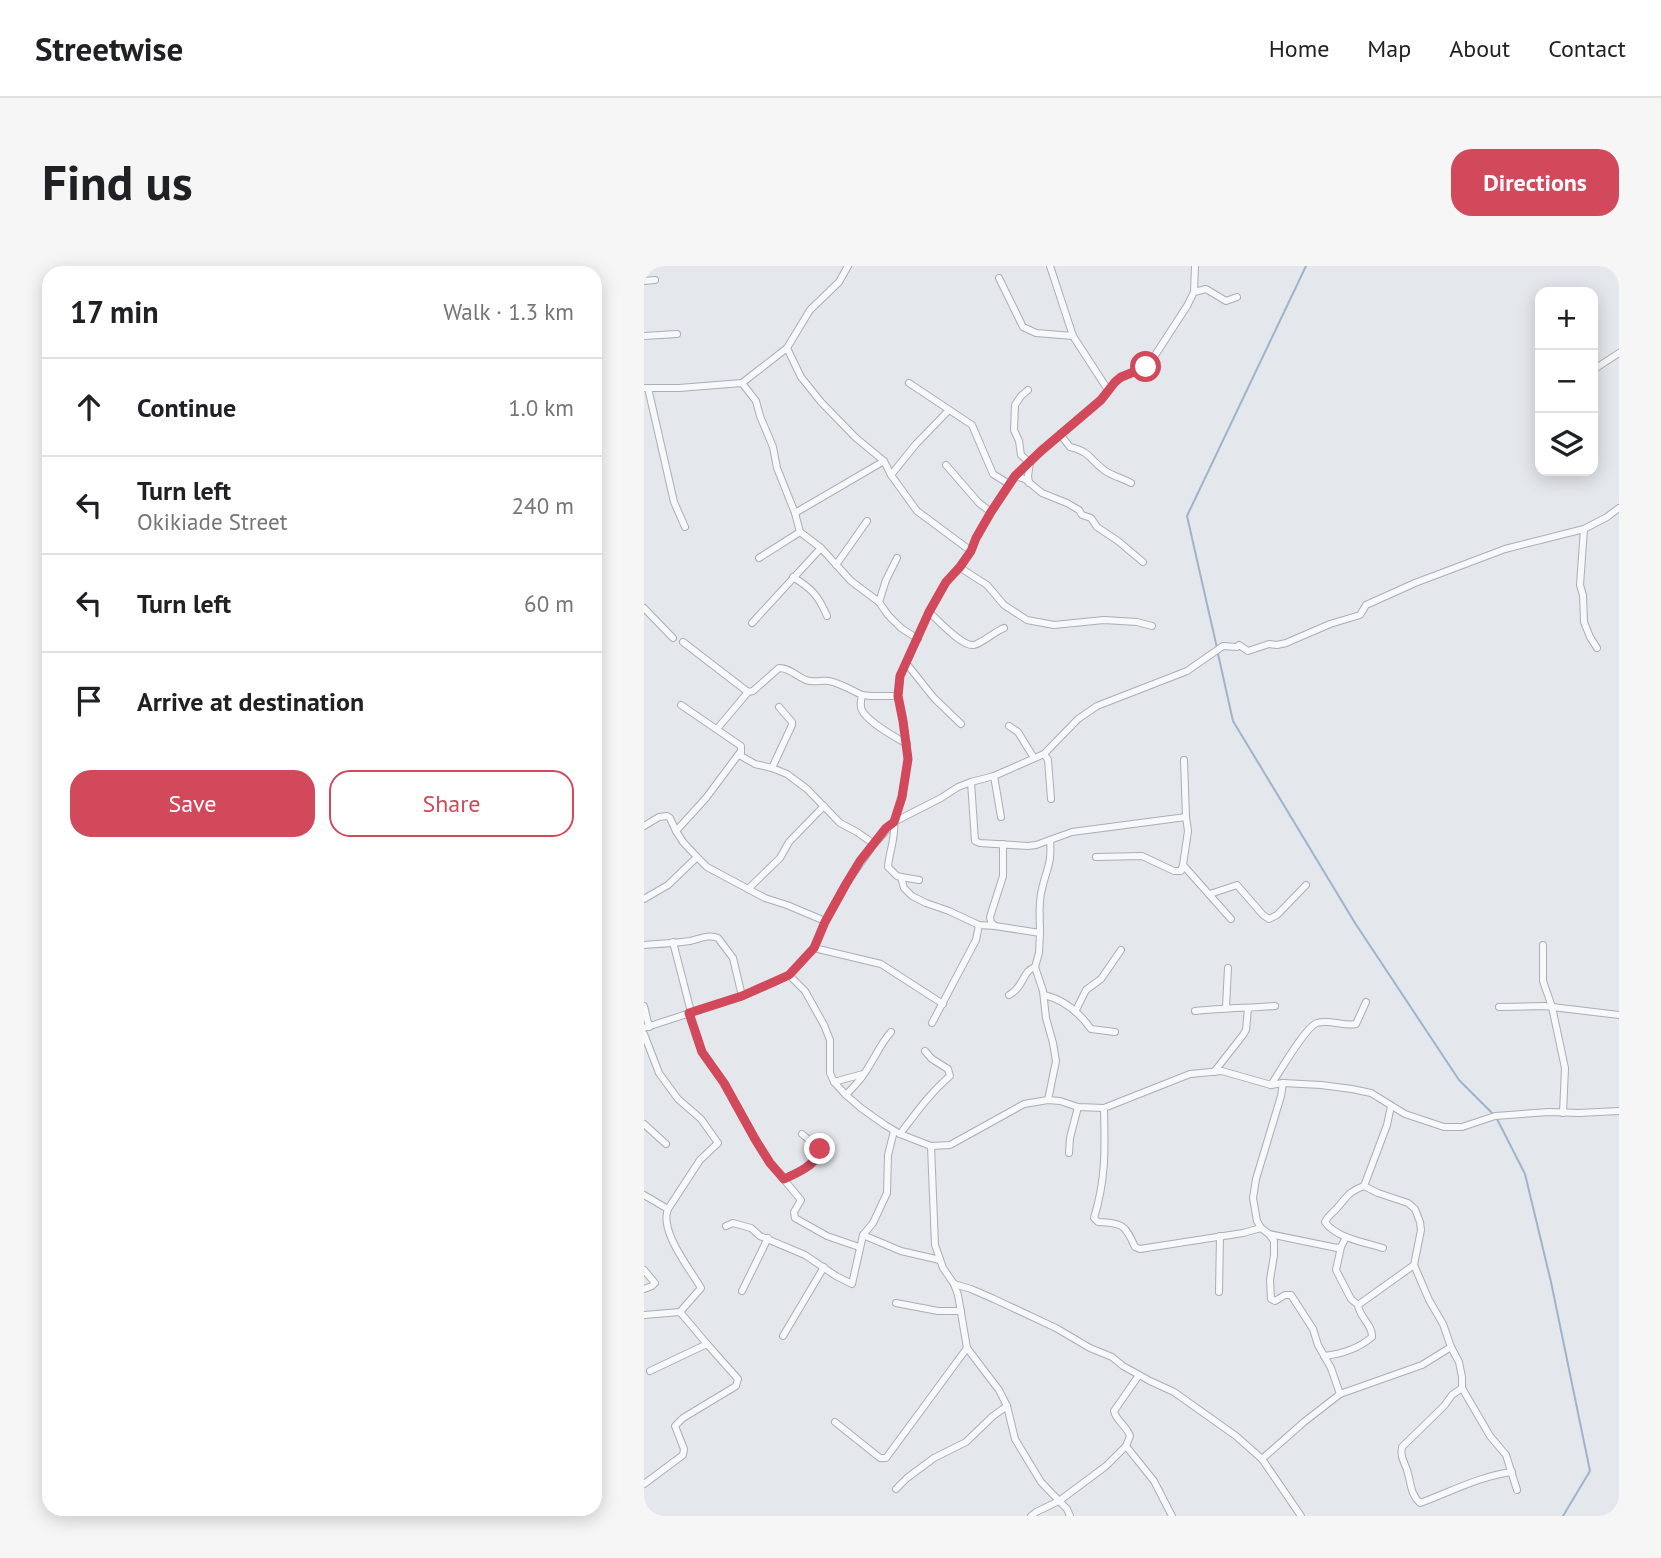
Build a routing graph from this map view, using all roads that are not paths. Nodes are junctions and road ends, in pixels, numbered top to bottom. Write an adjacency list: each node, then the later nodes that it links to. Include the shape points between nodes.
1 (848, 266): 12 (street, via 839,282 810,310)
2 (1050, 266): 11 (street)
3 (1195, 266): 7 (street)
4 (999, 278): 11 (street, via 1023,327 1036,333)
5 (655, 280): 6 (street)
6 (644, 281)
7 (1194, 292): 8 (street, via 1206,289 1226,301); 19 (street, via 1150,363 1121,377)
8 (1237, 297)
9 (677, 334): 10 (street)
10 (644, 336)
11 (1073, 336): 19 (street)
12 (787, 348): 15 (street); 22 (street, via 801,377 821,402)
13 (1619, 353): 14 (street)
14 (1598, 367)
15 (742, 383): 17 (street); 32 (street, via 757,401)
16 (909, 383): 20 (street)
17 (646, 388): 34 (street, via 674,502)
18 (1028, 390): 23 (street, via 1015,405 1013,430 1021,455)
19 (1108, 390): 21 (street)
20 (949, 410): 25 (street); 29 (street, via 972,425 993,474)
21 (1060, 435): 23 (street); 28 (street, via 1070,447 1090,454 1108,473)
22 (884, 461): 25 (street); 32 (street)
23 (1030, 463): 26 (street); 27 (street)
24 (946, 465): 31 (street)
25 (891, 475): 38 (street, via 917,511)
26 (1015, 476): 27 (street); 29 (street)
27 (1029, 483): 41 (street, via 1079,510)
28 (1131, 483)
29 (1009, 484): 31 (street)
30 (1619, 508): 35 (street)
31 (991, 512): 38 (street)
32 (795, 513): 36 (street)
33 (867, 521): 42 (street)
34 (685, 527)
35 (1584, 529): 55 (street, via 1580,575 1584,622); 66 (street, via 1504,549 1453,568 1366,605 1360,615 1286,643 1248,651 1239,645 1223,646 1187,671 1097,706)
36 (800, 532): 37 (street); 39 (street)
37 (821, 548): 42 (street); 44 (street)
38 (971, 551): 43 (street)
39 (759, 558)
40 (897, 558): 45 (street)
41 (1143, 562)
42 (836, 565): 45 (street)
43 (960, 567): 47 (street); 50 (street, via 1027,620 1054,625 1104,620)
44 (793, 577): 48 (street, via 810,587); 49 (street)
45 (879, 602): 53 (street, via 901,628)
46 (644, 608): 52 (street)
47 (929, 612): 51 (street, via 968,645 977,645); 53 (street)
48 (827, 616)
49 (752, 623)
50 (1152, 626)
51 (1004, 628)
52 (673, 638)
53 (918, 639): 56 (street)
54 (683, 642): 57 (street)
55 (1597, 648)
56 (906, 663): 59 (street); 62 (street)
57 (748, 692): 58 (street, via 779,668 787,668 807,681 827,681); 64 (street)
58 (862, 695): 59 (street); 65 (street, via 862,711)
59 (898, 696): 65 (street)
60 (681, 705): 64 (street)
61 (779, 707): 70 (street, via 792,725)
62 (961, 724)
63 (1009, 726): 68 (street)
64 (717, 729): 67 (street, via 741,746)
65 (907, 744): 77 (street, via 905,782)
66 (1044, 754): 68 (street); 73 (street)
67 (741, 756): 70 (street); 79 (street, via 741,751)
68 (1034, 758): 71 (street)
69 (1184, 760): 76 (street)
70 (772, 768): 74 (street, via 787,774)
71 (994, 776): 72 (street); 75 (street)
72 (971, 782): 77 (street); 82 (street, via 975,841)
73 (1051, 799)
74 (824, 806): 81 (street, via 840,823); 89 (street)
75 (1001, 817)
76 (1186, 817): 80 (street, via 1072,832); 85 (street)
77 (894, 822): 81 (street); 86 (street, via 888,867)
78 (644, 826): 79 (street, via 667,816)
79 (676, 831): 84 (street)
80 (1050, 840): 82 (street, via 1028,846); 96 (street)
81 (874, 844): 93 (street)
82 (1003, 844): 95 (street, via 1003,876 990,917)
83 (1096, 857): 85 (street, via 1142,856 1174,871 1181,871)
84 (697, 858): 89 (street); 91 (street, via 668,885)
85 (1183, 865): 90 (street)
86 (901, 877): 87 (street); 94 (street, via 912,896)
87 (919, 880)
88 (1306, 885): 90 (street, via 1269,919 1237,885)
89 (748, 889): 93 (street)
90 (1210, 894): 92 (street)
91 (644, 899)
92 (1231, 919)
93 (825, 922): 100 (street)
94 (979, 925): 95 (street); 109 (street)
95 (995, 926): 96 (street)
96 (1040, 933): 102 (street)
97 (673, 942): 99 (street); 107 (street, via 718,938 733,958); 118 (street)
98 (1543, 945): 114 (street, via 1543,981)
99 (644, 946)
100 (814, 948): 104 (street); 109 (street, via 881,964)
101 (1121, 950): 116 (street, via 1101,979 1086,990)
102 (1035, 967): 105 (street); 106 (street)
103 (1228, 968): 112 (street)
104 (789, 975): 107 (street); 128 (street, via 805,991 824,1025)
105 (1009, 995)
106 (1044, 995): 116 (street); 132 (street, via 1056,1061)
107 (742, 996): 118 (street)
108 (1366, 1002): 130 (street, via 1356,1024 1322,1022 1310,1027)
109 (943, 1004): 120 (street)
110 (644, 1006): 121 (street)
111 (1275, 1006): 115 (street)
112 (1226, 1007): 115 (street); 117 (street)
113 (1499, 1007): 114 (street)
114 (1552, 1007): 119 (street); 137 (street, via 1565,1068)
115 (1248, 1008): 126 (street, via 1246,1030)
116 (1076, 1010): 123 (street, via 1091,1029)
117 (1195, 1011)
118 (690, 1012): 121 (street); 144 (street, via 702,1052)
119 (1619, 1015)
120 (932, 1023)
121 (647, 1027)
122 (891, 1032): 127 (street)
123 (1115, 1032)
124 (644, 1034): 147 (street, via 659,1073 718,1143 700,1160)
125 (925, 1051): 139 (street, via 948,1069 950,1076)
126 (1214, 1072): 130 (street); 135 (street, via 1191,1074)
127 (864, 1074): 128 (street); 131 (street)
128 (834, 1082): 131 (street)
129 (1283, 1083): 130 (street); 133 (street, via 1371,1093); 149 (street, via 1253,1198)
130 (1271, 1085)
131 (846, 1095): 139 (street)
132 (1048, 1100): 134 (street); 142 (street, via 1024,1104 950,1145)
133 (1391, 1106): 137 (street, via 1444,1127 1462,1127 1495,1116); 145 (street)
134 (1078, 1107): 135 (street); 143 (street)
135 (1104, 1108): 152 (street, via 1103,1183 1094,1218 1124,1227 1140,1249)
136 (1619, 1111): 137 (street)
137 (1563, 1113)
138 (644, 1124): 141 (street)
139 (897, 1133): 142 (street); 151 (street, via 888,1155 887,1193)
140 (802, 1135): 144 (street, via 821,1152 810,1166)
141 (666, 1144)
142 (931, 1146): 158 (street, via 933,1223)
143 (1069, 1153)
144 (784, 1179): 155 (street, via 801,1200 795,1218)
145 (1364, 1186): 153 (street, via 1343,1199 1325,1222); 159 (street, via 1415,1209 1421,1230)
146 (644, 1195): 147 (street)
147 (668, 1209): 169 (street, via 668,1231 701,1288)
148 (726, 1226): 154 (street, via 736,1223)
149 (1261, 1228): 150 (street); 152 (street)
150 (1269, 1234): 156 (street); 175 (street, via 1274,1241 1270,1298 1275,1301 1291,1295)
151 (863, 1235): 155 (street); 158 (street, via 901,1251)
152 (1220, 1236): 165 (street)
153 (1346, 1237): 156 (street); 157 (street)
154 (768, 1238): 160 (street); 164 (street)
155 (859, 1247): 160 (street, via 852,1284)
156 (1341, 1247): 167 (street, via 1336,1270)
157 (1382, 1248)
158 (940, 1259): 162 (street)
159 (1414, 1265): 167 (street); 173 (street)
160 (824, 1267): 171 (street)
161 (644, 1270): 163 (street, via 655,1283)
162 (954, 1284): 168 (street); 177 (street, via 1056,1328)
163 (644, 1289)
164 (742, 1291)
165 (1219, 1292)
166 (896, 1303): 168 (street)
167 (1358, 1305): 175 (street, via 1372,1338 1356,1348)
168 (961, 1311): 174 (street)
169 (681, 1312): 170 (street); 172 (street)
170 (644, 1315)
171 (783, 1336)
172 (707, 1345): 176 (street); 185 (street, via 738,1382 677,1423 684,1455)
173 (1451, 1347): 178 (street, via 1460,1362); 179 (street, via 1422,1365)
174 (967, 1348): 180 (street); 181 (street, via 886,1458)
175 (1324, 1356): 179 (street)
176 (650, 1371)
177 (1139, 1375): 182 (street, via 1114,1411 1128,1429); 183 (street, via 1174,1392)
178 (1462, 1388): 184 (street, via 1506,1455); 184 (street, via 1402,1447 1402,1461 1416,1501)
179 (1340, 1394): 183 (street)
180 (1007, 1406): 186 (street, via 966,1443 934,1458); 188 (street, via 1015,1439 1041,1482)
181 (835, 1422)
182 (1126, 1446): 188 (street); 191 (street, via 1154,1481)
183 (1262, 1459): 192 (street)
184 (1512, 1472): 187 (street)
185 (644, 1484)
186 (896, 1489)
187 (1517, 1490)
188 (1059, 1501): 189 (street); 190 (street)
189 (1031, 1516)
190 (1070, 1516)
191 (1172, 1516)
192 (1301, 1516)

